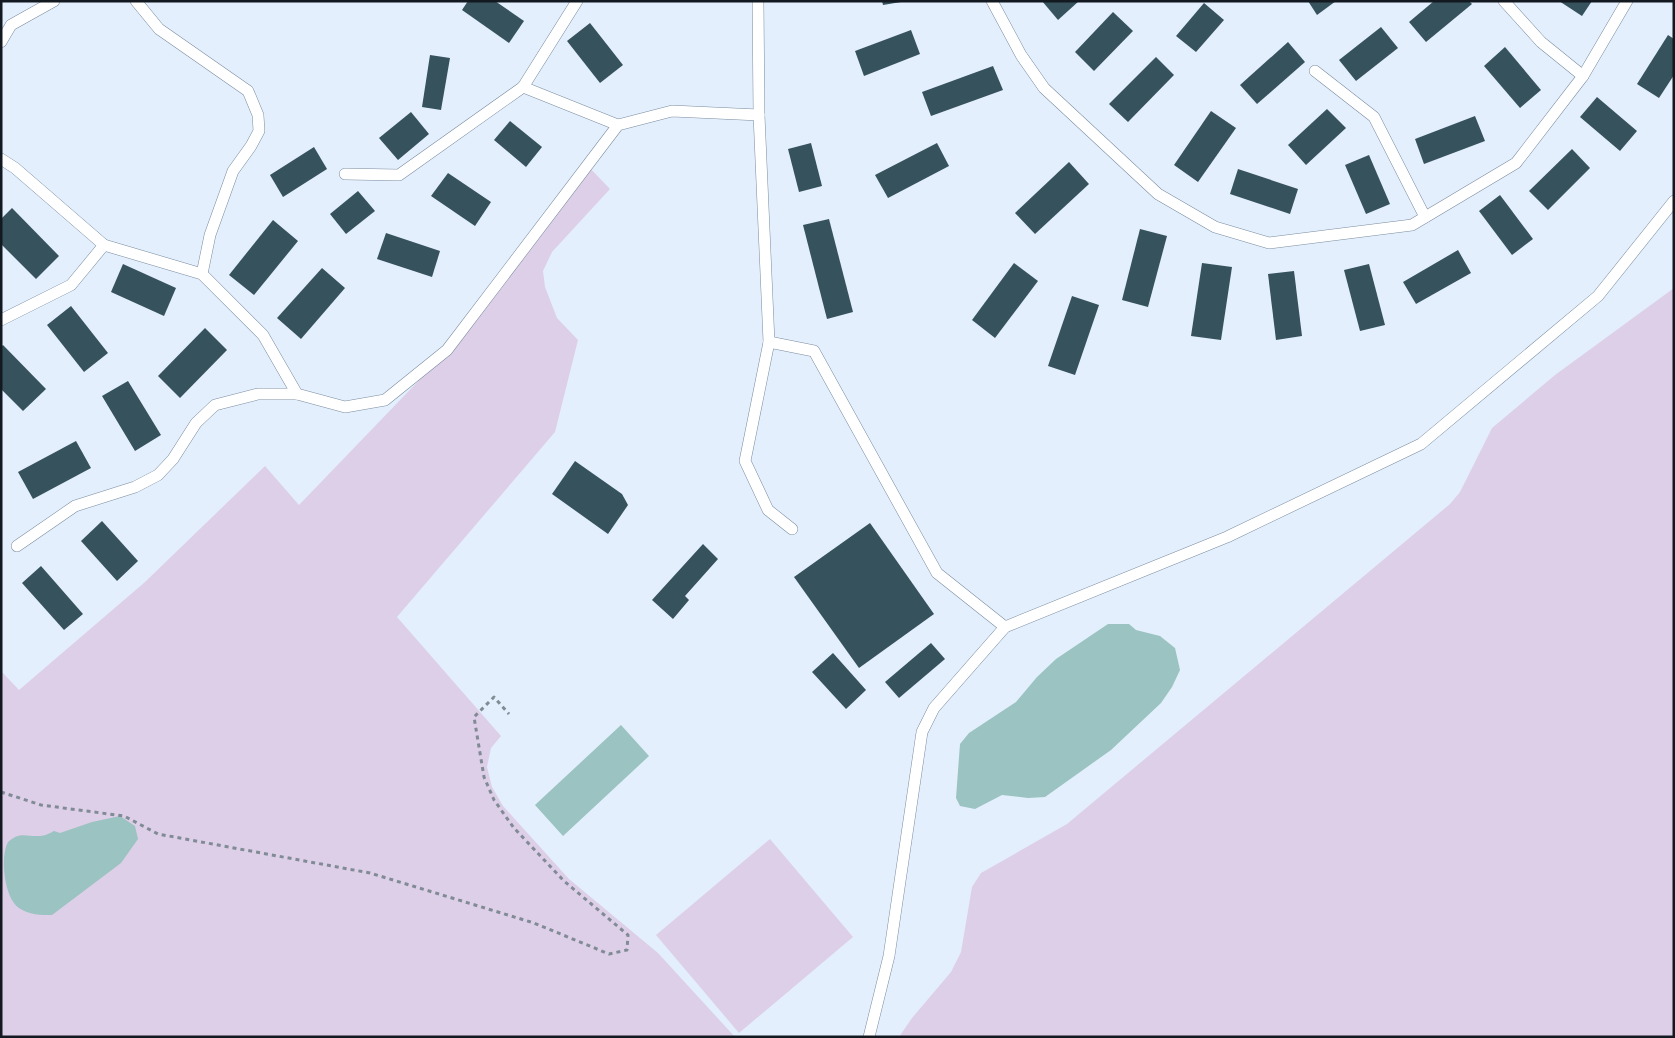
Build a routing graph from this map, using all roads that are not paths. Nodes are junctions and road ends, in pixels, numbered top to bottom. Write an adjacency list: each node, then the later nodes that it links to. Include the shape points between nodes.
1 (54, 1): 8 (lane, via 11,25)
2 (136, 1): 19 (lane, via 159,29 248,91 258,115 258,131 233,171 210,235)
3 (577, 1): 11 (lane)
4 (758, 1): 12 (lane)
5 (992, 1): 17 (lane, via 1044,88 1158,194 1215,227 1269,243 1412,225)
6 (1504, 1): 10 (lane, via 1541,42)
7 (1626, 1): 10 (lane)
8 (1, 42)
9 (1315, 71): 17 (lane, via 1374,117)
10 (1583, 76): 17 (lane, via 1516,162)
11 (523, 87): 13 (lane); 15 (lane, via 399,174)
12 (759, 115): 13 (lane, via 672,111); 21 (lane)
13 (618, 125): 22 (lane, via 447,350 385,400 344,407)
14 (1, 159): 18 (lane)
15 (345, 174)
16 (1674, 202): 25 (lane, via 1598,296 1421,444 1227,537)
17 (1425, 217)
18 (104, 245): 19 (lane); 20 (lane, via 71,285)
19 (202, 274): 22 (lane, via 262,335)
20 (1, 320)
21 (769, 342): 23 (lane, via 745,461 768,510); 25 (lane, via 814,351 937,573)
22 (297, 394): 24 (lane, via 258,394 215,405 196,424 173,459 158,474 135,487 75,506)
23 (792, 529)
24 (17, 546)
25 (1005, 627): 26 (lane, via 934,708 922,732 889,956)
26 (869, 1037)

